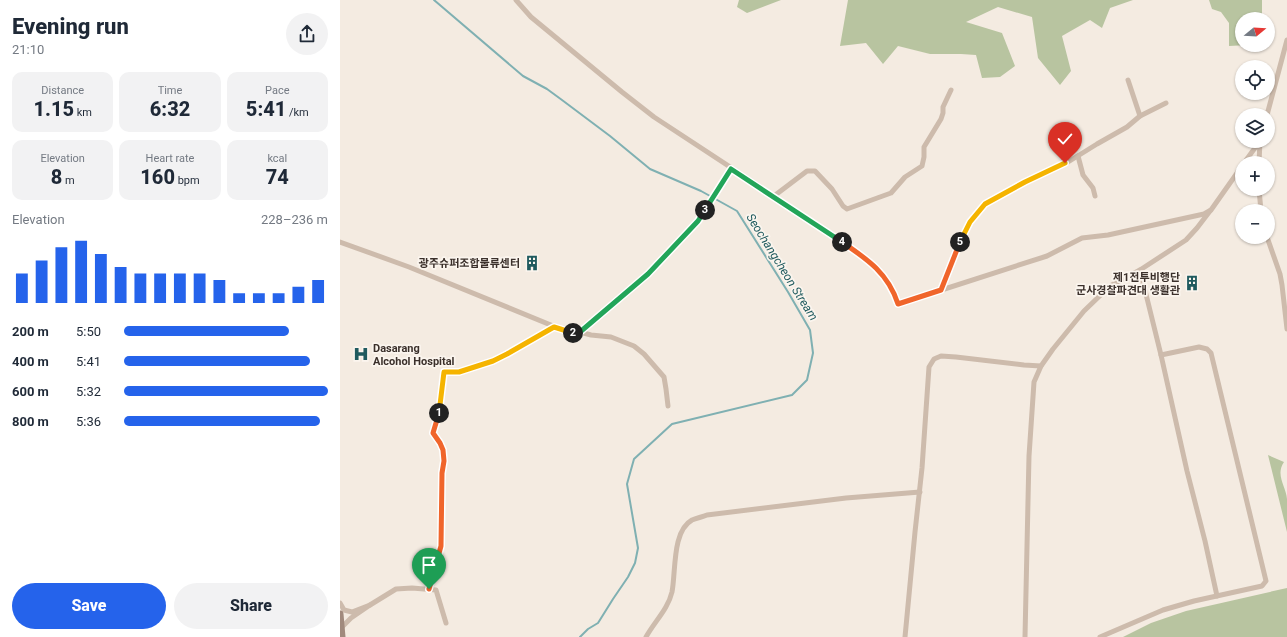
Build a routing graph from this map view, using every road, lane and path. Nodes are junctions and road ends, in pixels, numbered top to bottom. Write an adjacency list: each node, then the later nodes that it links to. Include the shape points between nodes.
1 (516, 0): 11 (street, via 531,17 654,117)
2 (1287, 40): 6 (street)
3 (1128, 80): 7 (street)
4 (951, 90): 13 (street, via 943,114 924,147 922,166 906,177 891,194 847,209 814,171 807,171)
5 (1166, 103): 7 (street)
6 (1269, 108)
7 (1140, 116): 9 (street, via 1128,127)
8 (1055, 130): 10 (street)
9 (1078, 156): 10 (street); 14 (street, via 1083,175 1093,188)
10 (1065, 163): 19 (street, via 985,204 964,232)
11 (731, 169): 13 (street); 22 (street, via 698,221 648,274)
12 (1235, 176): 15 (street)
13 (774, 196): 19 (street, via 865,258 886,278 898,304)
14 (1095, 196)
15 (1211, 210): 18 (street, via 1186,240); 19 (street, via 1204,214 1108,235 1082,238 1047,256)
16 (340, 242): 20 (street, via 409,267)
17 (1269, 244): 21 (street, via 1280,274)
18 (1140, 270): 23 (street); 24 (street, via 1110,286 1084,311)
19 (941, 290)
20 (554, 327): 22 (street, via 573,333); 27 (street, via 493,361 459,372 444,372 440,410 433,433 443,450 444,461 441,546)
21 (1287, 329)
22 (580, 332): 25 (street, via 626,342 644,354 664,377)
23 (1161, 356): 28 (street); 28 (street, via 1199,347 1207,348 1211,353 1264,571 1266,581 1262,586)
24 (1041, 366): 26 (street, via 941,356 934,359 929,367); 37 (street, via 1034,382 1029,456)
25 (668, 406)
26 (920, 492): 35 (street, via 707,515 692,520 684,526 679,538 672,592 665,611); 36 (street)
27 (429, 589): 30 (street, via 396,589); 32 (street, via 436,590)
28 (1216, 596): 38 (street, via 1163,610)
29 (340, 602): 30 (street, via 344,610 352,612)
30 (370, 605): 33 (street, via 351,618)
31 (340, 614): 33 (street)
32 (446, 623)
33 (342, 628): 34 (street)
34 (342, 637)
35 (646, 637)
36 (905, 637)
37 (1025, 637)
38 (1100, 637)

